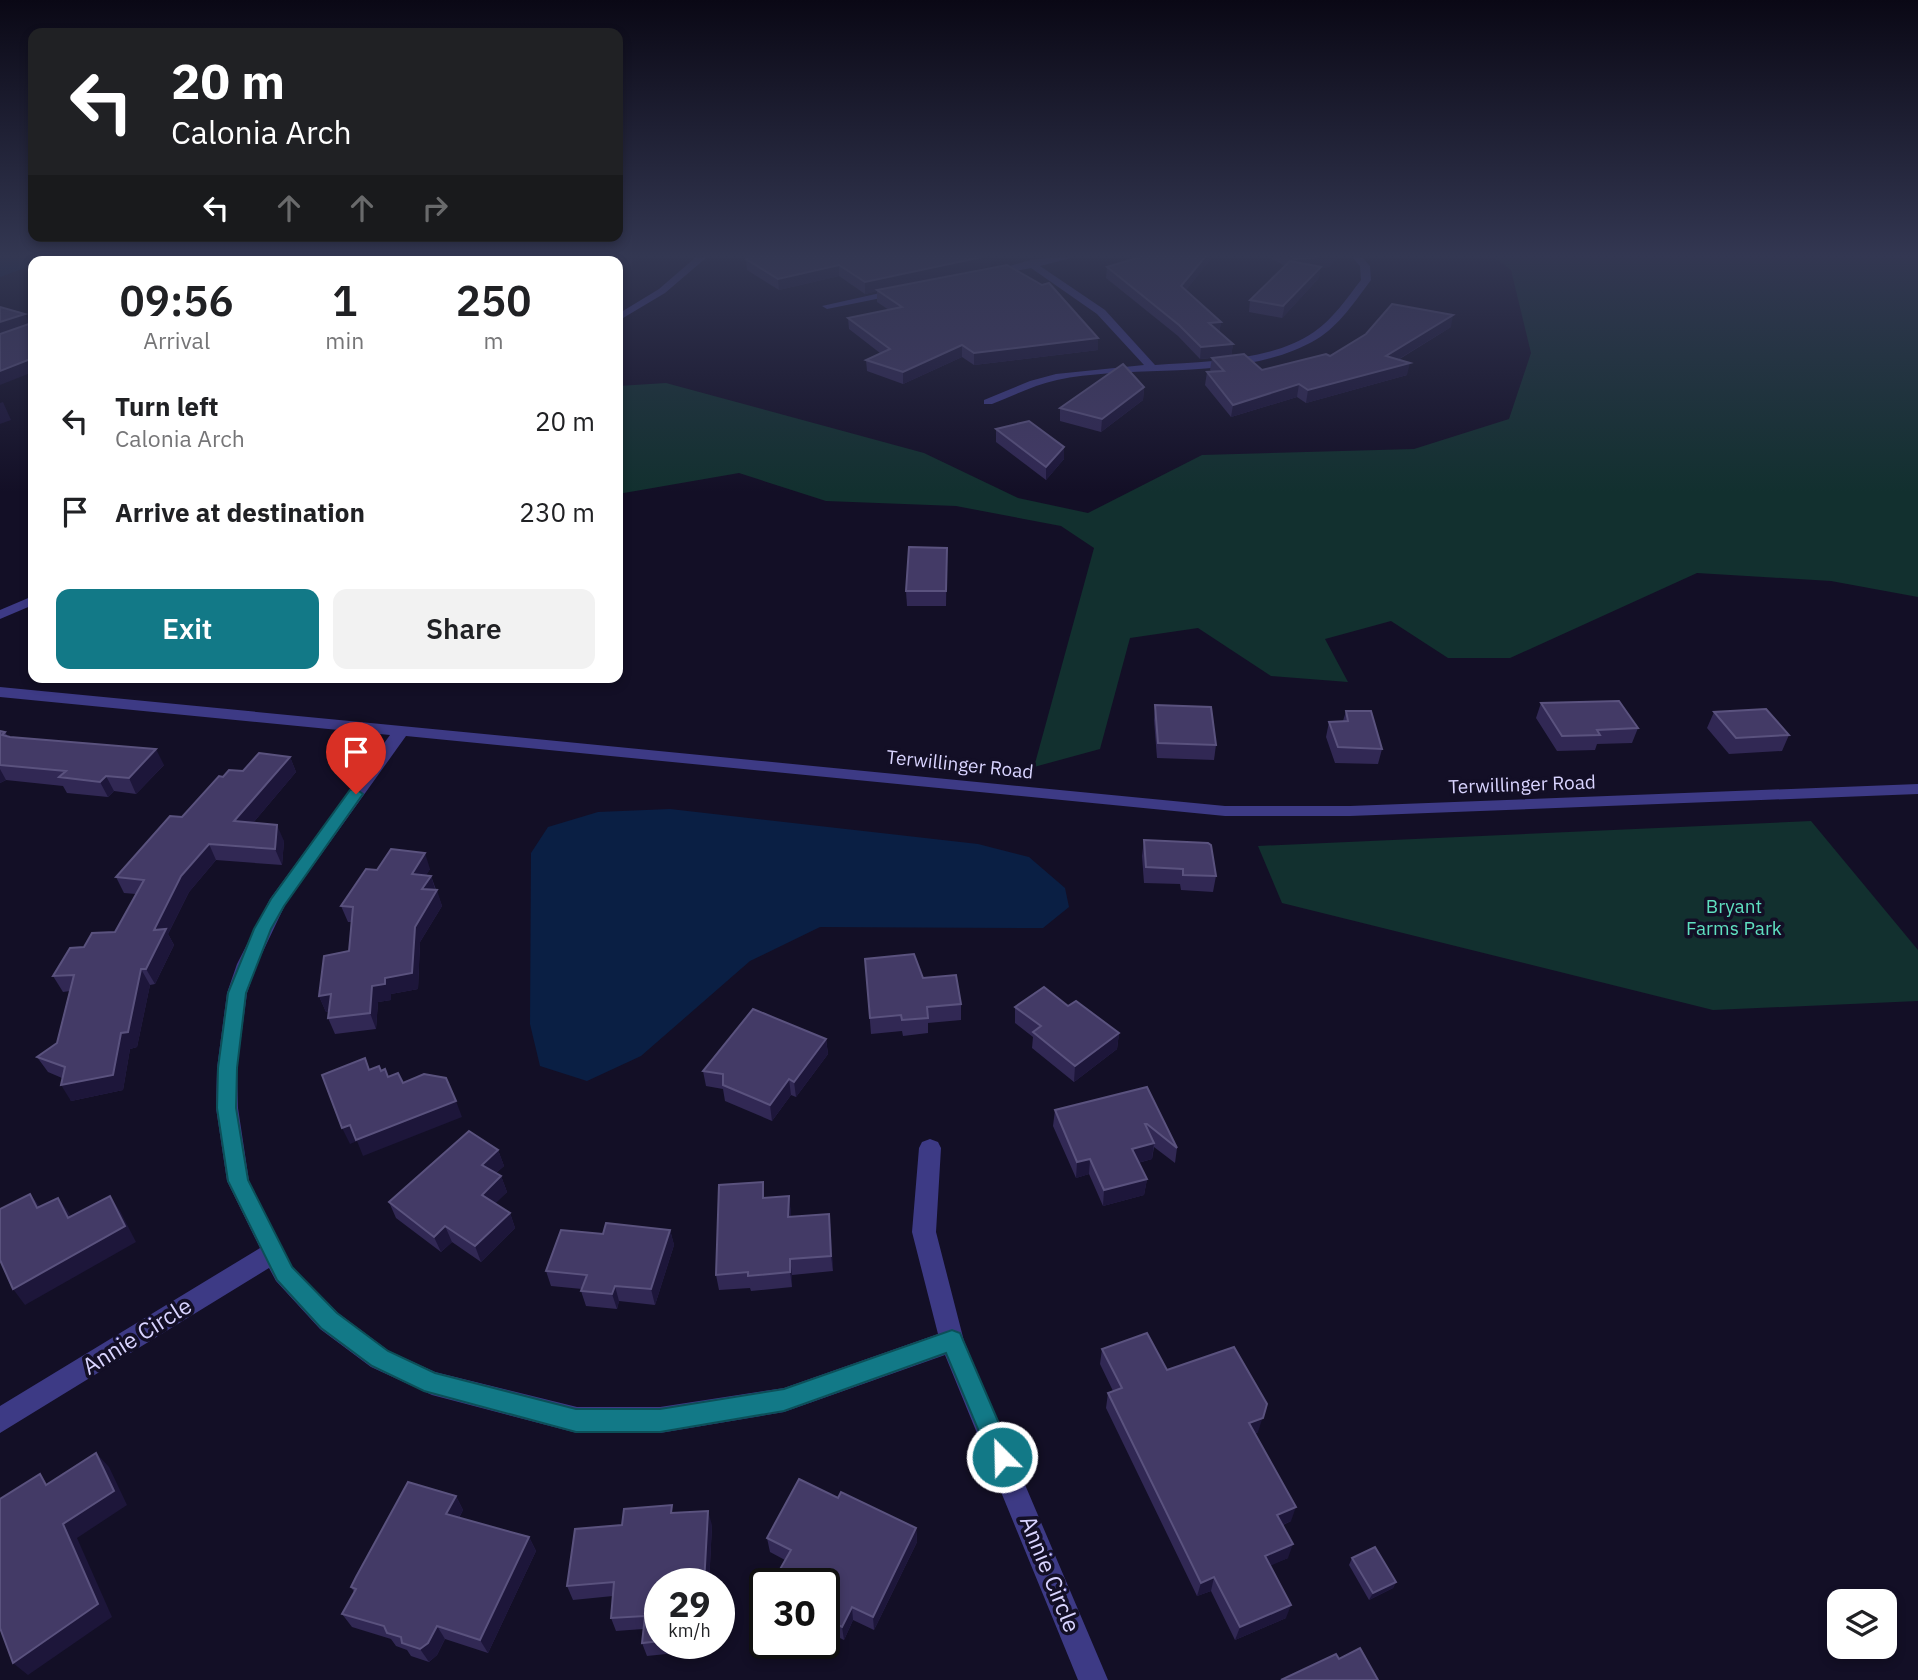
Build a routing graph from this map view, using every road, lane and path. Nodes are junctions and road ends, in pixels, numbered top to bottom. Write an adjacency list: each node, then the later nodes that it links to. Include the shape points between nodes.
1 (1122, 335): 3 (street)
2 (1316, 335): 3 (street, via 1254,357)
3 (1151, 367): 4 (street, via 1056,377)
4 (988, 402)
5 (28, 602): 6 (street)
6 (0, 615)
7 (0, 692): 8 (street, Terwillinger Road)
8 (402, 730): 9 (street, Terwillinger Road, via 1225,811); 11 (street, via 277,903 237,993 227,1108 238,1181)
9 (1918, 789)
10 (930, 1148): 12 (street, Annie Circle, via 923,1232)
11 (274, 1252): 12 (street, via 284,1273 329,1321 380,1359 432,1383 576,1420 660,1420 784,1400); 13 (street, Annie Circle)
12 (952, 1340): 14 (street, Annie Circle)
13 (0, 1420)
14 (1093, 1680)

